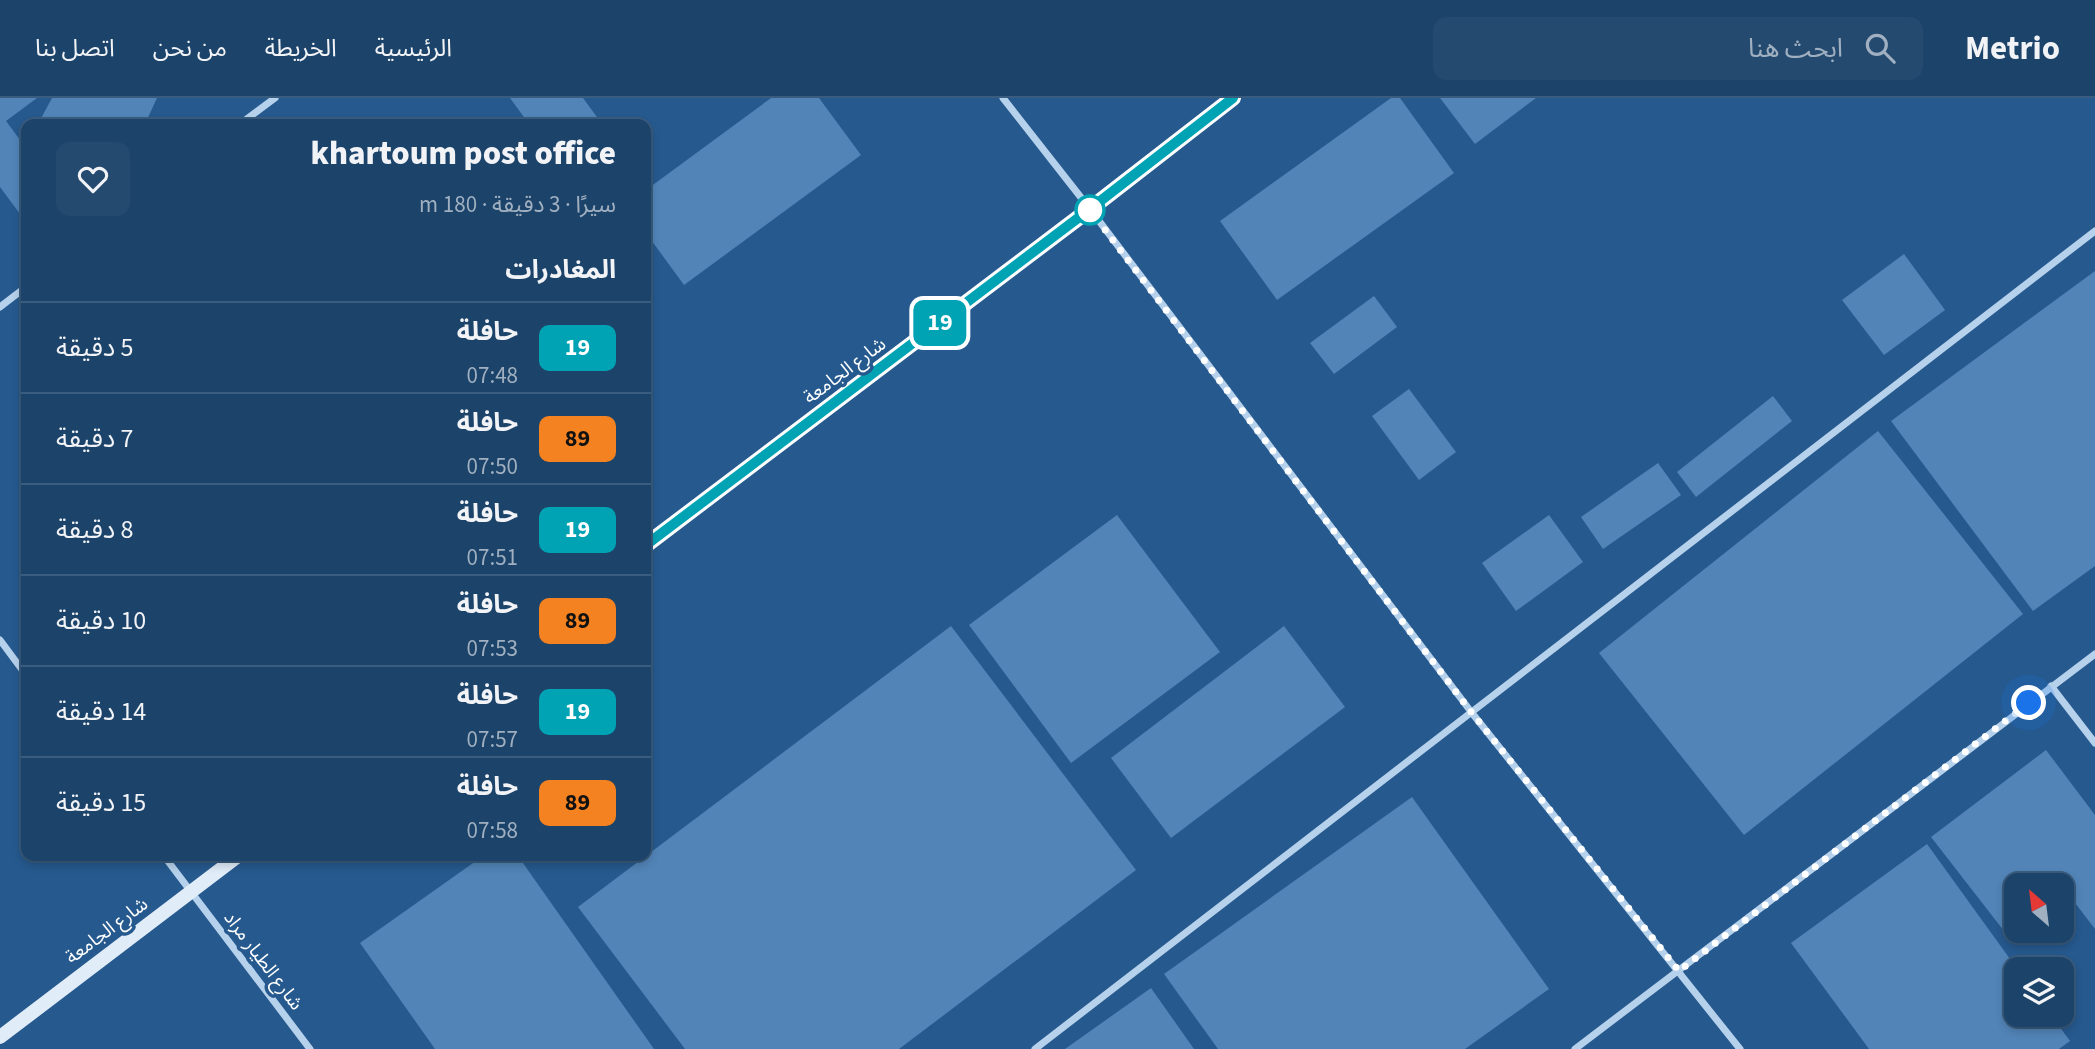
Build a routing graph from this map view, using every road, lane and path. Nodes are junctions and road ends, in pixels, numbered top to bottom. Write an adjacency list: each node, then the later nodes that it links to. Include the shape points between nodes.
1 (275, 98): 4 (street)
2 (1003, 98): 5 (street)
3 (1233, 98): 5 (main road, شارع الجامعة)
4 (247, 119)
5 (1090, 209): 9 (main road, شارع الجامعة); 14 (street)
6 (2095, 231): 14 (street)
7 (21, 291): 8 (street)
8 (0, 307)
9 (651, 541)
10 (0, 640): 12 (street)
11 (2095, 654): 13 (street)
12 (21, 667)
13 (2051, 686): 15 (street); 19 (street)
14 (1472, 713): 19 (street); 22 (street)
15 (2095, 743)
16 (168, 861): 18 (street, شارع الطيار مراد)
17 (231, 861): 18 (main road, شارع الجامعة)
18 (191, 891): 20 (main road, شارع الجامعة); 21 (street, شارع الطيار مراد)
19 (1679, 971): 23 (street); 24 (street)
20 (0, 1037)
21 (310, 1049)
22 (1035, 1049)
23 (1575, 1049)
24 (1740, 1049)

